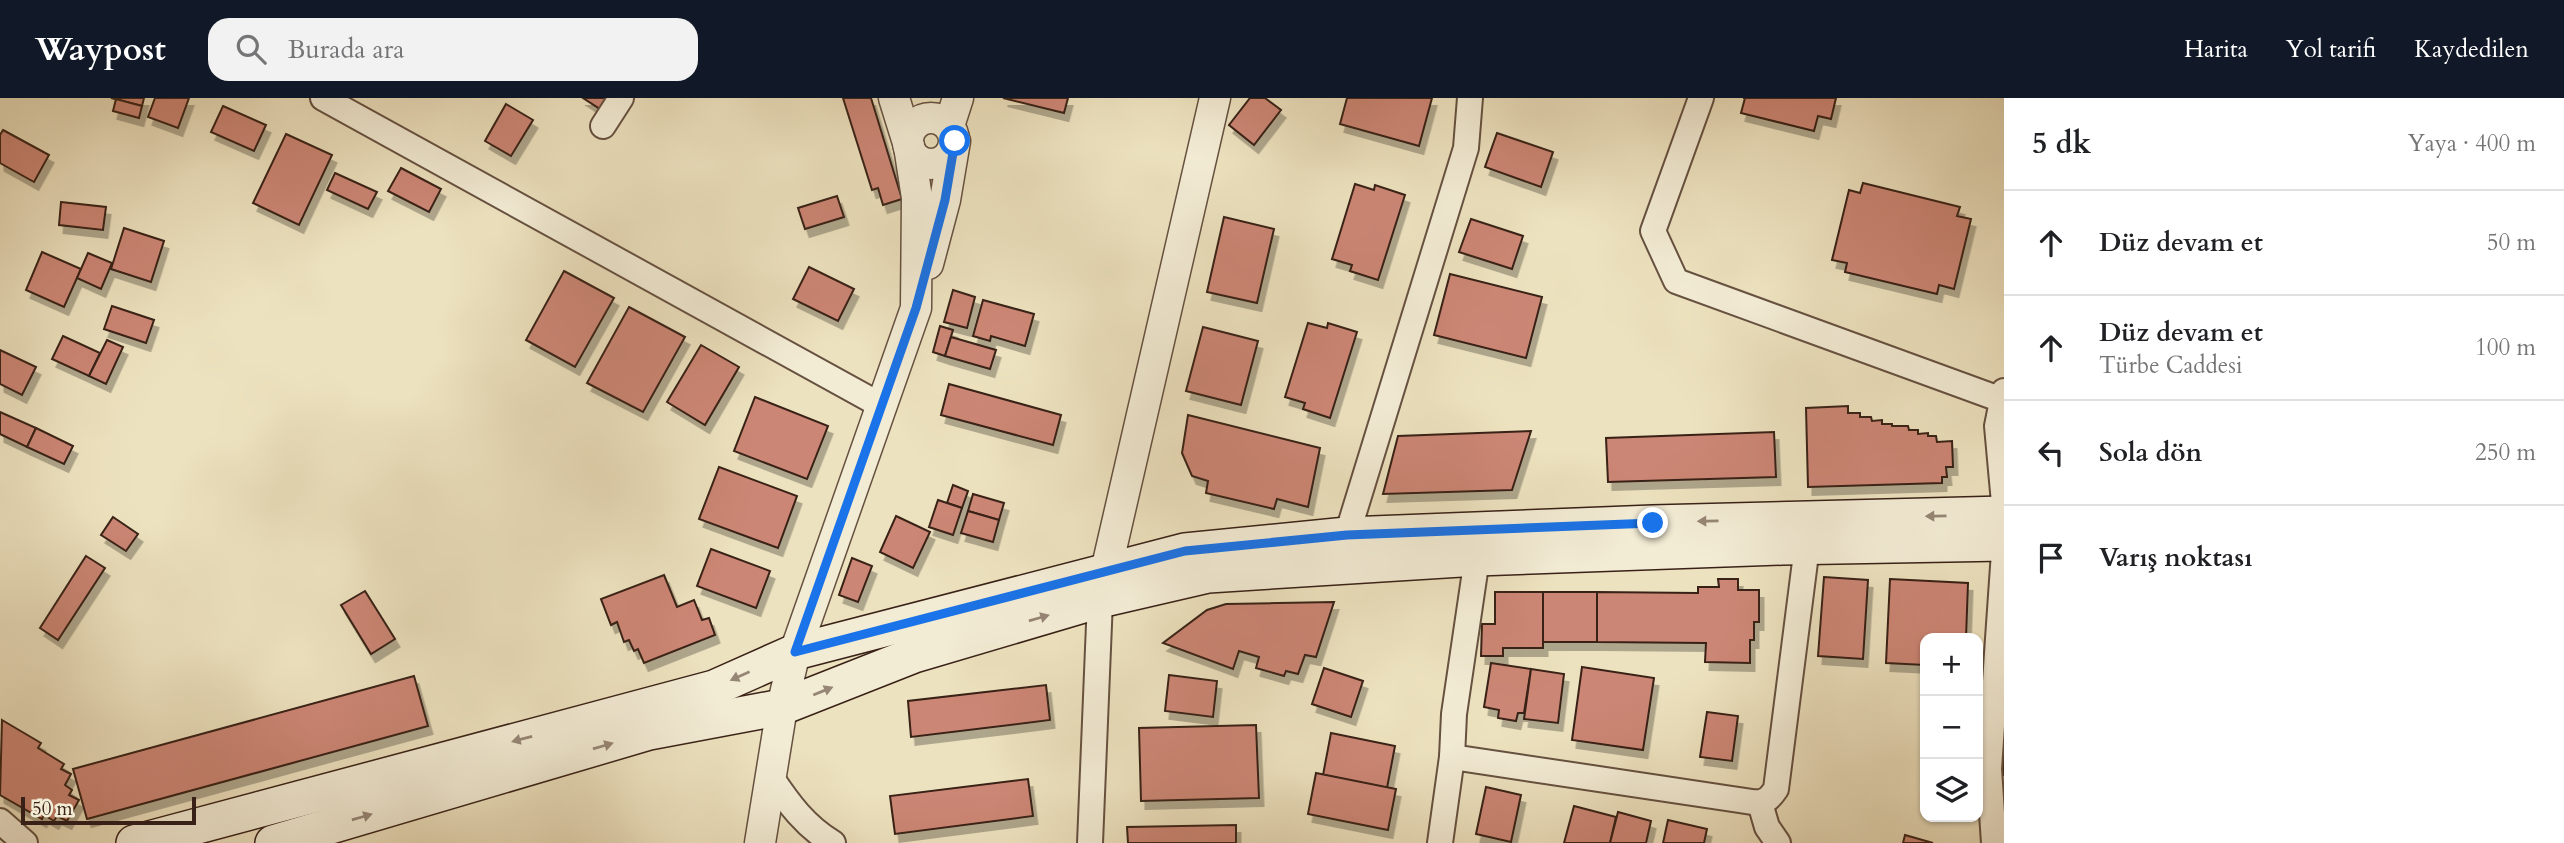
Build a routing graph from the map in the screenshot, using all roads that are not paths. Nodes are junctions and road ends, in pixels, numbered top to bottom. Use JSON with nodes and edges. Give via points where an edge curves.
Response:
{"nodes":[{"id":1,"x":323,"y":98,"type":"edge"},
{"id":2,"x":621,"y":98,"type":"edge"},
{"id":3,"x":894,"y":98,"type":"edge"},
{"id":4,"x":922,"y":98,"type":"edge"},
{"id":5,"x":1215,"y":98,"type":"edge"},
{"id":6,"x":1471,"y":98,"type":"edge"},
{"id":7,"x":1701,"y":98,"type":"edge"},
{"id":8,"x":951,"y":122,"type":"edge"},
{"id":9,"x":603,"y":126,"type":"dead end"},
{"id":10,"x":909,"y":146,"type":"junction"},
{"id":11,"x":916,"y":308,"type":"junction"},
{"id":12,"x":2003,"y":396,"type":"edge"},
{"id":13,"x":882,"y":406,"type":"junction"},
{"id":14,"x":2004,"y":503,"type":"edge"},
{"id":15,"x":2004,"y":514,"type":"edge"},
{"id":16,"x":1347,"y":535,"type":"junction"},
{"id":17,"x":2004,"y":543,"type":"edge"},
{"id":18,"x":1482,"y":544,"type":"junction"},
{"id":19,"x":1807,"y":547,"type":"junction"},
{"id":20,"x":2004,"y":552,"type":"edge"},
{"id":21,"x":1103,"y":585,"type":"junction"},
{"id":22,"x":795,"y":652,"type":"junction"},
{"id":23,"x":782,"y":707,"type":"junction"},
{"id":24,"x":1452,"y":757,"type":"junction"},
{"id":25,"x":771,"y":777,"type":"junction"},
{"id":26,"x":1760,"y":803,"type":"junction"},
{"id":27,"x":0,"y":821,"type":"edge"},
{"id":28,"x":25,"y":843,"type":"edge"},
{"id":29,"x":134,"y":843,"type":"edge"},
{"id":30,"x":273,"y":843,"type":"edge"},
{"id":31,"x":760,"y":843,"type":"edge"},
{"id":32,"x":833,"y":843,"type":"edge"},
{"id":33,"x":1090,"y":843,"type":"edge"},
{"id":34,"x":1440,"y":843,"type":"edge"},
{"id":35,"x":1778,"y":843,"type":"edge"},
{"id":36,"x":1994,"y":843,"type":"edge"}],
"edges":[{"from":1,"to":13,"type":"street"},
{"from":2,"to":9,"type":"street"},
{"from":3,"to":10,"type":"street"},
{"from":4,"to":8,"type":"street"},
{"from":5,"to":21,"type":"street"},
{"from":6,"to":16,"type":"street","via":[[1465,148]]},
{"from":7,"to":12,"type":"street","via":[[1653,231],[1676,281]]},
{"from":8,"to":10,"type":"street","via":[[929,118],[915,124]]},
{"from":8,"to":11,"type":"street","via":[[945,200]]},
{"from":10,"to":11,"type":"street","via":[[917,198]]},
{"from":11,"to":13,"type":"street"},
{"from":12,"to":14,"type":"street","via":[[1997,426]]},
{"from":13,"to":22,"type":"street"},
{"from":15,"to":18,"type":"main road","one_way":true,"via":[[1653,523]]},
{"from":16,"to":18,"type":"main road"},
{"from":16,"to":21,"type":"main road","via":[[1185,551]]},
{"from":17,"to":19,"type":"main road"},
{"from":18,"to":19,"type":"main road"},
{"from":18,"to":21,"type":"main road"},
{"from":18,"to":24,"type":"street","via":[[1454,714]]},
{"from":19,"to":26,"type":"street","via":[[1776,789]]},
{"from":20,"to":36,"type":"street","via":[[1989,769]]},
{"from":21,"to":22,"type":"main road"},
{"from":23,"to":21,"type":"main road","one_way":true},
{"from":21,"to":33,"type":"street"},
{"from":22,"to":23,"type":"street"},
{"from":22,"to":29,"type":"main road","one_way":true,"via":[[714,688]]},
{"from":23,"to":25,"type":"street"},
{"from":30,"to":23,"type":"main road","one_way":true,"via":[[649,732]]},
{"from":24,"to":26,"type":"street"},
{"from":24,"to":34,"type":"street"},
{"from":25,"to":31,"type":"street"},
{"from":25,"to":32,"type":"street","via":[[791,808]]},
{"from":26,"to":35,"type":"street"},
{"from":27,"to":28,"type":"street"}]}
